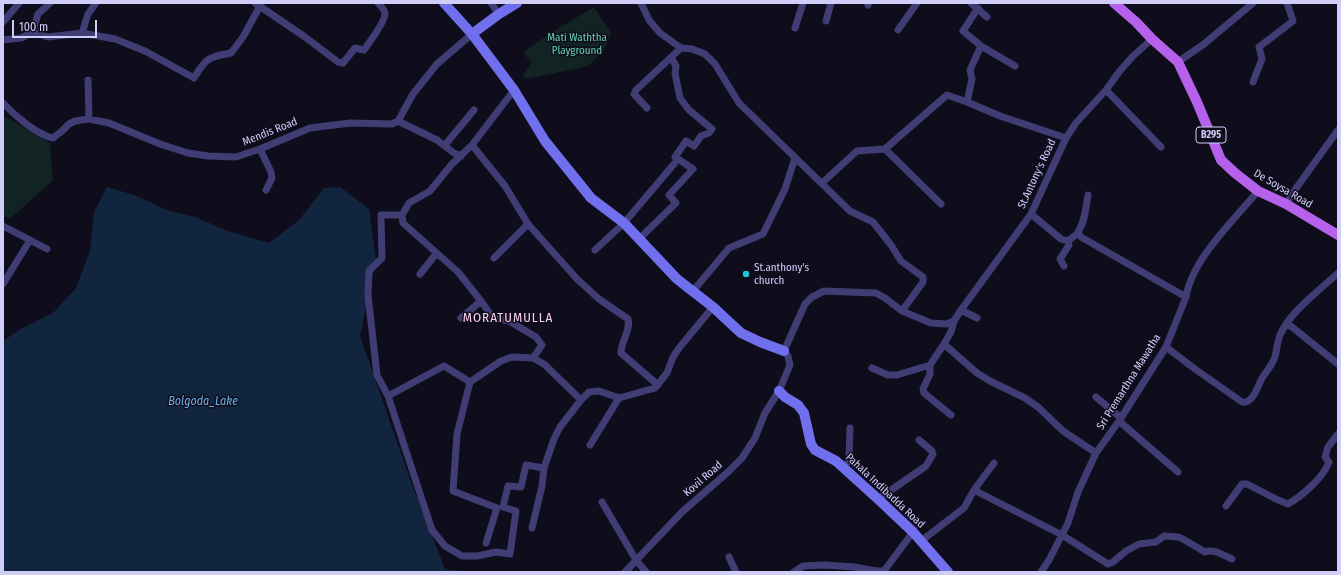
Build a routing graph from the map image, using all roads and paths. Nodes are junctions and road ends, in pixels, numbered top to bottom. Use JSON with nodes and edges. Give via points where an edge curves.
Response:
{"nodes":[{"id":1,"x":19,"y":3,"type":"edge"},
{"id":2,"x":50,"y":3,"type":"edge"},
{"id":3,"x":96,"y":3,"type":"edge"},
{"id":4,"x":378,"y":3,"type":"edge"},
{"id":5,"x":444,"y":3,"type":"edge"},
{"id":6,"x":491,"y":3,"type":"edge"},
{"id":7,"x":517,"y":3,"type":"edge"},
{"id":8,"x":641,"y":3,"type":"edge"},
{"id":9,"x":803,"y":3,"type":"edge"},
{"id":10,"x":831,"y":3,"type":"edge"},
{"id":11,"x":917,"y":3,"type":"edge"},
{"id":12,"x":971,"y":3,"type":"edge"},
{"id":13,"x":1114,"y":3,"type":"edge"},
{"id":14,"x":1253,"y":3,"type":"edge"},
{"id":15,"x":1287,"y":3,"type":"edge"},
{"id":16,"x":258,"y":5,"type":"edge"},
{"id":17,"x":978,"y":8,"type":"junction"},
{"id":18,"x":499,"y":14,"type":"junction"},
{"id":19,"x":987,"y":17,"type":"dead end"},
{"id":20,"x":826,"y":21,"type":"dead end"},
{"id":21,"x":3,"y":22,"type":"edge"},
{"id":22,"x":795,"y":28,"type":"dead end"},
{"id":23,"x":898,"y":30,"type":"dead end"},
{"id":24,"x":33,"y":32,"type":"junction"},
{"id":25,"x":82,"y":33,"type":"junction"},
{"id":26,"x":472,"y":34,"type":"junction"},
{"id":27,"x":3,"y":40,"type":"edge"},
{"id":28,"x":1152,"y":40,"type":"junction"},
{"id":29,"x":981,"y":46,"type":"junction"},
{"id":30,"x":681,"y":48,"type":"junction"},
{"id":31,"x":671,"y":57,"type":"junction"},
{"id":32,"x":1178,"y":62,"type":"junction"},
{"id":33,"x":1015,"y":66,"type":"dead end"},
{"id":34,"x":88,"y":80,"type":"dead end"},
{"id":35,"x":1253,"y":82,"type":"dead end"},
{"id":36,"x":514,"y":90,"type":"junction"},
{"id":37,"x":1106,"y":90,"type":"junction"},
{"id":38,"x":967,"y":102,"type":"junction"},
{"id":39,"x":3,"y":103,"type":"edge"},
{"id":40,"x":647,"y":108,"type":"dead end"},
{"id":41,"x":474,"y":110,"type":"dead end"},
{"id":42,"x":89,"y":119,"type":"junction"},
{"id":43,"x":398,"y":121,"type":"junction"},
{"id":44,"x":1338,"y":130,"type":"edge"},
{"id":45,"x":1066,"y":138,"type":"junction"},
{"id":46,"x":445,"y":145,"type":"junction"},
{"id":47,"x":472,"y":145,"type":"junction"},
{"id":48,"x":1161,"y":147,"type":"dead end"},
{"id":49,"x":260,"y":149,"type":"junction"},
{"id":50,"x":885,"y":149,"type":"junction"},
{"id":51,"x":461,"y":156,"type":"junction"},
{"id":52,"x":795,"y":158,"type":"junction"},
{"id":53,"x":674,"y":164,"type":"dead end"},
{"id":54,"x":822,"y":183,"type":"junction"},
{"id":55,"x":266,"y":190,"type":"dead end"},
{"id":56,"x":1258,"y":191,"type":"junction"},
{"id":57,"x":1088,"y":195,"type":"dead end"},
{"id":58,"x":941,"y":204,"type":"dead end"},
{"id":59,"x":1286,"y":204,"type":"junction"},
{"id":60,"x":1031,"y":214,"type":"junction"},
{"id":61,"x":402,"y":215,"type":"junction"},
{"id":62,"x":624,"y":223,"type":"junction"},
{"id":63,"x":528,"y":224,"type":"junction"},
{"id":64,"x":3,"y":226,"type":"edge"},
{"id":65,"x":1078,"y":233,"type":"junction"},
{"id":66,"x":1338,"y":235,"type":"edge"},
{"id":67,"x":640,"y":238,"type":"junction"},
{"id":68,"x":30,"y":240,"type":"junction"},
{"id":69,"x":1068,"y":241,"type":"junction"},
{"id":70,"x":47,"y":249,"type":"dead end"},
{"id":71,"x":595,"y":250,"type":"dead end"},
{"id":72,"x":436,"y":254,"type":"junction"},
{"id":73,"x":494,"y":258,"type":"dead end"},
{"id":74,"x":1064,"y":266,"type":"dead end"},
{"id":75,"x":420,"y":274,"type":"dead end"},
{"id":76,"x":1338,"y":274,"type":"edge"},
{"id":77,"x":3,"y":284,"type":"edge"},
{"id":78,"x":693,"y":291,"type":"junction"},
{"id":79,"x":1186,"y":297,"type":"junction"},
{"id":80,"x":481,"y":301,"type":"junction"},
{"id":81,"x":713,"y":307,"type":"junction"},
{"id":82,"x":961,"y":310,"type":"junction"},
{"id":83,"x":902,"y":311,"type":"junction"},
{"id":84,"x":461,"y":318,"type":"dead end"},
{"id":85,"x":977,"y":318,"type":"dead end"},
{"id":86,"x":954,"y":321,"type":"junction"},
{"id":87,"x":1287,"y":324,"type":"junction"},
{"id":88,"x":944,"y":344,"type":"junction"},
{"id":89,"x":1166,"y":348,"type":"junction"},
{"id":90,"x":784,"y":351,"type":"junction"},
{"id":91,"x":533,"y":358,"type":"junction"},
{"id":92,"x":1338,"y":364,"type":"edge"},
{"id":93,"x":930,"y":365,"type":"junction"},
{"id":94,"x":872,"y":368,"type":"dead end"},
{"id":95,"x":470,"y":382,"type":"junction"},
{"id":96,"x":658,"y":385,"type":"junction"},
{"id":97,"x":779,"y":391,"type":"junction"},
{"id":98,"x":388,"y":396,"type":"junction"},
{"id":99,"x":1096,"y":397,"type":"dead end"},
{"id":100,"x":619,"y":398,"type":"junction"},
{"id":101,"x":581,"y":400,"type":"junction"},
{"id":102,"x":951,"y":415,"type":"dead end"},
{"id":103,"x":1120,"y":419,"type":"junction"},
{"id":104,"x":850,"y":428,"type":"dead end"},
{"id":105,"x":1338,"y":434,"type":"edge"},
{"id":106,"x":919,"y":440,"type":"dead end"},
{"id":107,"x":590,"y":445,"type":"dead end"},
{"id":108,"x":1096,"y":453,"type":"junction"},
{"id":109,"x":994,"y":463,"type":"dead end"},
{"id":110,"x":544,"y":468,"type":"junction"},
{"id":111,"x":844,"y":469,"type":"junction"},
{"id":112,"x":1178,"y":472,"type":"dead end"},
{"id":113,"x":974,"y":490,"type":"junction"},
{"id":114,"x":878,"y":499,"type":"junction"},
{"id":115,"x":602,"y":502,"type":"dead end"},
{"id":116,"x":1226,"y":506,"type":"dead end"},
{"id":117,"x":532,"y":528,"type":"dead end"},
{"id":118,"x":913,"y":532,"type":"junction"},
{"id":119,"x":1062,"y":535,"type":"junction"},
{"id":120,"x":921,"y":541,"type":"junction"},
{"id":121,"x":486,"y":543,"type":"dead end"},
{"id":122,"x":729,"y":557,"type":"dead end"},
{"id":123,"x":1232,"y":559,"type":"dead end"},
{"id":124,"x":636,"y":560,"type":"junction"},
{"id":125,"x":625,"y":572,"type":"edge"},
{"id":126,"x":646,"y":572,"type":"edge"},
{"id":127,"x":736,"y":572,"type":"edge"},
{"id":128,"x":794,"y":572,"type":"edge"},
{"id":129,"x":877,"y":572,"type":"edge"},
{"id":130,"x":948,"y":572,"type":"edge"},
{"id":131,"x":1041,"y":572,"type":"edge"}],
"edges":[{"from":1,"to":21,"type":"street"},
{"from":2,"to":24,"type":"street","via":[[38,14]]},
{"from":3,"to":25,"type":"street","via":[[88,14]]},
{"from":4,"to":16,"type":"street","via":[[385,15],[375,34],[364,50],[355,48],[343,62],[338,62]]},
{"from":5,"to":26,"type":"street"},
{"from":6,"to":18,"type":"street"},
{"from":7,"to":18,"type":"street"},
{"from":8,"to":30,"type":"street","via":[[660,33]]},
{"from":9,"to":22,"type":"street"},
{"from":10,"to":20,"type":"street"},
{"from":11,"to":23,"type":"street"},
{"from":12,"to":17,"type":"street"},
{"from":13,"to":28,"type":"main road","name":"De Soysa Road","number":"B295"},
{"from":14,"to":32,"type":"street"},
{"from":15,"to":35,"type":"street","via":[[1293,22],[1259,47],[1262,59]]},
{"from":16,"to":25,"type":"street","via":[[243,37],[231,53],[212,56],[202,64],[194,78],[145,51],[115,39]]},
{"from":17,"to":19,"type":"street"},
{"from":17,"to":29,"type":"street","via":[[963,31]]},
{"from":18,"to":26,"type":"street"},
{"from":24,"to":25,"type":"street","via":[[48,37]]},
{"from":24,"to":27,"type":"street","via":[[21,38]]},
{"from":26,"to":36,"type":"street"},
{"from":26,"to":43,"type":"street","via":[[437,64],[424,79]]},
{"from":28,"to":32,"type":"main road","name":"De Soysa Road","number":"B295"},
{"from":28,"to":37,"type":"street","name":"St.Antony's Road","via":[[1132,57]]},
{"from":29,"to":33,"type":"street"},
{"from":29,"to":38,"type":"street","via":[[970,70],[972,79]]},
{"from":30,"to":31,"type":"street"},
{"from":30,"to":52,"type":"street","via":[[704,54],[715,64],[739,103]]},
{"from":31,"to":40,"type":"street","via":[[634,94]]},
{"from":31,"to":67,"type":"street","via":[[676,66],[680,98],[689,110],[712,130],[701,136],[694,146],[686,140],[675,157],[693,169],[669,195],[676,202]]},
{"from":32,"to":56,"type":"main road","name":"De Soysa Road","number":"B295","via":[[1221,160]]},
{"from":34,"to":42,"type":"street"},
{"from":36,"to":47,"type":"street"},
{"from":36,"to":62,"type":"street","via":[[560,161],[591,198]]},
{"from":37,"to":45,"type":"street","name":"St.Antony's Road"},
{"from":37,"to":48,"type":"street"},
{"from":38,"to":45,"type":"street"},
{"from":38,"to":50,"type":"street","via":[[947,96]]},
{"from":39,"to":42,"type":"street","name":"Mendis Road","via":[[46,137],[53,138],[69,124]]},
{"from":41,"to":46,"type":"street"},
{"from":42,"to":49,"type":"street","name":"Mendis Road","via":[[109,123],[188,153],[236,157]]},
{"from":43,"to":46,"type":"street"},
{"from":43,"to":49,"type":"street","name":"Mendis Road","via":[[392,124],[350,123],[310,128]]},
{"from":44,"to":59,"type":"street","via":[[1296,186]]},
{"from":45,"to":60,"type":"street","name":"St.Antony's Road"},
{"from":46,"to":51,"type":"street"},
{"from":47,"to":51,"type":"street"},
{"from":47,"to":63,"type":"street","via":[[505,186]]},
{"from":49,"to":55,"type":"street","via":[[272,178]]},
{"from":50,"to":54,"type":"street","via":[[857,151]]},
{"from":50,"to":58,"type":"street"},
{"from":51,"to":61,"type":"street","via":[[430,191],[409,203]]},
{"from":52,"to":54,"type":"street"},
{"from":52,"to":78,"type":"street","via":[[785,189],[763,234],[729,248]]},
{"from":53,"to":62,"type":"street"},
{"from":54,"to":83,"type":"street","via":[[850,211],[873,222],[901,261],[922,277],[923,282]]},
{"from":56,"to":59,"type":"main road","name":"De Soysa Road","number":"B295"},
{"from":56,"to":79,"type":"street","name":"Sri Premarthna Mawatha","via":[[1198,266]]},
{"from":57,"to":65,"type":"street"},
{"from":59,"to":66,"type":"main road","name":"De Soysa Road","number":"B295"},
{"from":60,"to":69,"type":"street"},
{"from":60,"to":82,"type":"street","name":"St.Antony's Road"},
{"from":61,"to":72,"type":"street","via":[[402,223]]},
{"from":61,"to":98,"type":"street","via":[[381,215],[382,258],[369,271],[368,296],[377,375]]},
{"from":62,"to":67,"type":"street"},
{"from":62,"to":71,"type":"street"},
{"from":63,"to":73,"type":"street"},
{"from":63,"to":96,"type":"street","via":[[577,279],[599,299],[628,318],[621,353]]},
{"from":64,"to":68,"type":"street"},
{"from":65,"to":69,"type":"street"},
{"from":65,"to":79,"type":"street"},
{"from":67,"to":78,"type":"street","via":[[677,279]]},
{"from":68,"to":70,"type":"street"},
{"from":68,"to":77,"type":"street"},
{"from":69,"to":74,"type":"street","via":[[1069,245],[1060,258]]},
{"from":72,"to":75,"type":"street"},
{"from":72,"to":80,"type":"street","via":[[458,272]]},
{"from":76,"to":87,"type":"street","via":[[1301,307]]},
{"from":78,"to":81,"type":"street"},
{"from":79,"to":89,"type":"street","name":"Sri Premarthna Mawatha"},
{"from":80,"to":84,"type":"street"},
{"from":80,"to":91,"type":"street","via":[[494,318],[509,321],[536,337],[542,345]]},
{"from":81,"to":90,"type":"street","via":[[741,333]]},
{"from":81,"to":96,"type":"street","via":[[678,348]]},
{"from":82,"to":85,"type":"street"},
{"from":82,"to":86,"type":"street"},
{"from":83,"to":86,"type":"street","via":[[931,323],[946,324]]},
{"from":83,"to":90,"type":"street","via":[[876,293],[824,291],[812,296],[805,304]]},
{"from":86,"to":88,"type":"street"},
{"from":87,"to":89,"type":"street","via":[[1281,333],[1272,366],[1254,394],[1245,402],[1206,378]]},
{"from":87,"to":92,"type":"street"},
{"from":88,"to":93,"type":"street"},
{"from":88,"to":108,"type":"street","via":[[977,373],[1026,398],[1063,431]]},
{"from":89,"to":103,"type":"street","name":"Sri Premarthna Mawatha"},
{"from":90,"to":97,"type":"street","via":[[790,365]]},
{"from":91,"to":95,"type":"street","via":[[512,357],[501,361]]},
{"from":91,"to":101,"type":"street","via":[[544,364]]},
{"from":93,"to":94,"type":"street","via":[[897,375]]},
{"from":93,"to":102,"type":"street","via":[[924,393]]},
{"from":95,"to":98,"type":"street","via":[[444,366]]},
{"from":95,"to":121,"type":"street","via":[[457,434],[453,491],[497,508]]},
{"from":96,"to":100,"type":"street"},
{"from":97,"to":111,"type":"street","name":"Pahala Indibadda Road","via":[[804,412],[811,444],[815,450],[836,461]]},
{"from":97,"to":124,"type":"street","name":"Kovil Road","via":[[742,458],[682,512]]},
{"from":98,"to":110,"type":"street","via":[[432,530],[445,546],[462,556],[496,552],[510,554],[516,511],[504,507],[508,486],[521,487],[526,465]]},
{"from":99,"to":103,"type":"street"},
{"from":100,"to":101,"type":"street","via":[[599,391],[589,392]]},
{"from":100,"to":107,"type":"street"},
{"from":101,"to":110,"type":"street","via":[[560,427]]},
{"from":103,"to":108,"type":"street","name":"Sri Premarthna Mawatha"},
{"from":103,"to":112,"type":"street"},
{"from":104,"to":111,"type":"street","via":[[849,459]]},
{"from":105,"to":116,"type":"street","via":[[1326,452],[1325,457],[1329,462],[1327,468],[1313,485],[1295,500],[1288,504],[1242,484]]},
{"from":106,"to":114,"type":"street","via":[[933,454],[926,466]]},
{"from":108,"to":119,"type":"street","name":"Sri Premarthna Mawatha"},
{"from":109,"to":113,"type":"street"},
{"from":110,"to":117,"type":"street"},
{"from":111,"to":114,"type":"street","name":"Pahala Indibadda Road"},
{"from":113,"to":119,"type":"street"},
{"from":113,"to":120,"type":"street","via":[[964,508]]},
{"from":114,"to":118,"type":"street","name":"Pahala Indibadda Road"},
{"from":115,"to":124,"type":"street"},
{"from":118,"to":120,"type":"street","name":"Pahala Indibadda Road"},
{"from":118,"to":129,"type":"street","via":[[887,567]]},
{"from":119,"to":123,"type":"street","via":[[1108,564],[1138,544],[1156,542],[1164,536],[1178,537],[1205,552],[1214,551]]},
{"from":119,"to":131,"type":"street","name":"Sri Premarthna Mawatha"},
{"from":120,"to":130,"type":"street","name":"Pahala Indibadda Road"},
{"from":122,"to":127,"type":"street"},
{"from":124,"to":125,"type":"street","name":"Kovil Road"},
{"from":124,"to":126,"type":"street"},
{"from":128,"to":129,"type":"street","via":[[803,566],[825,565]]}]}
